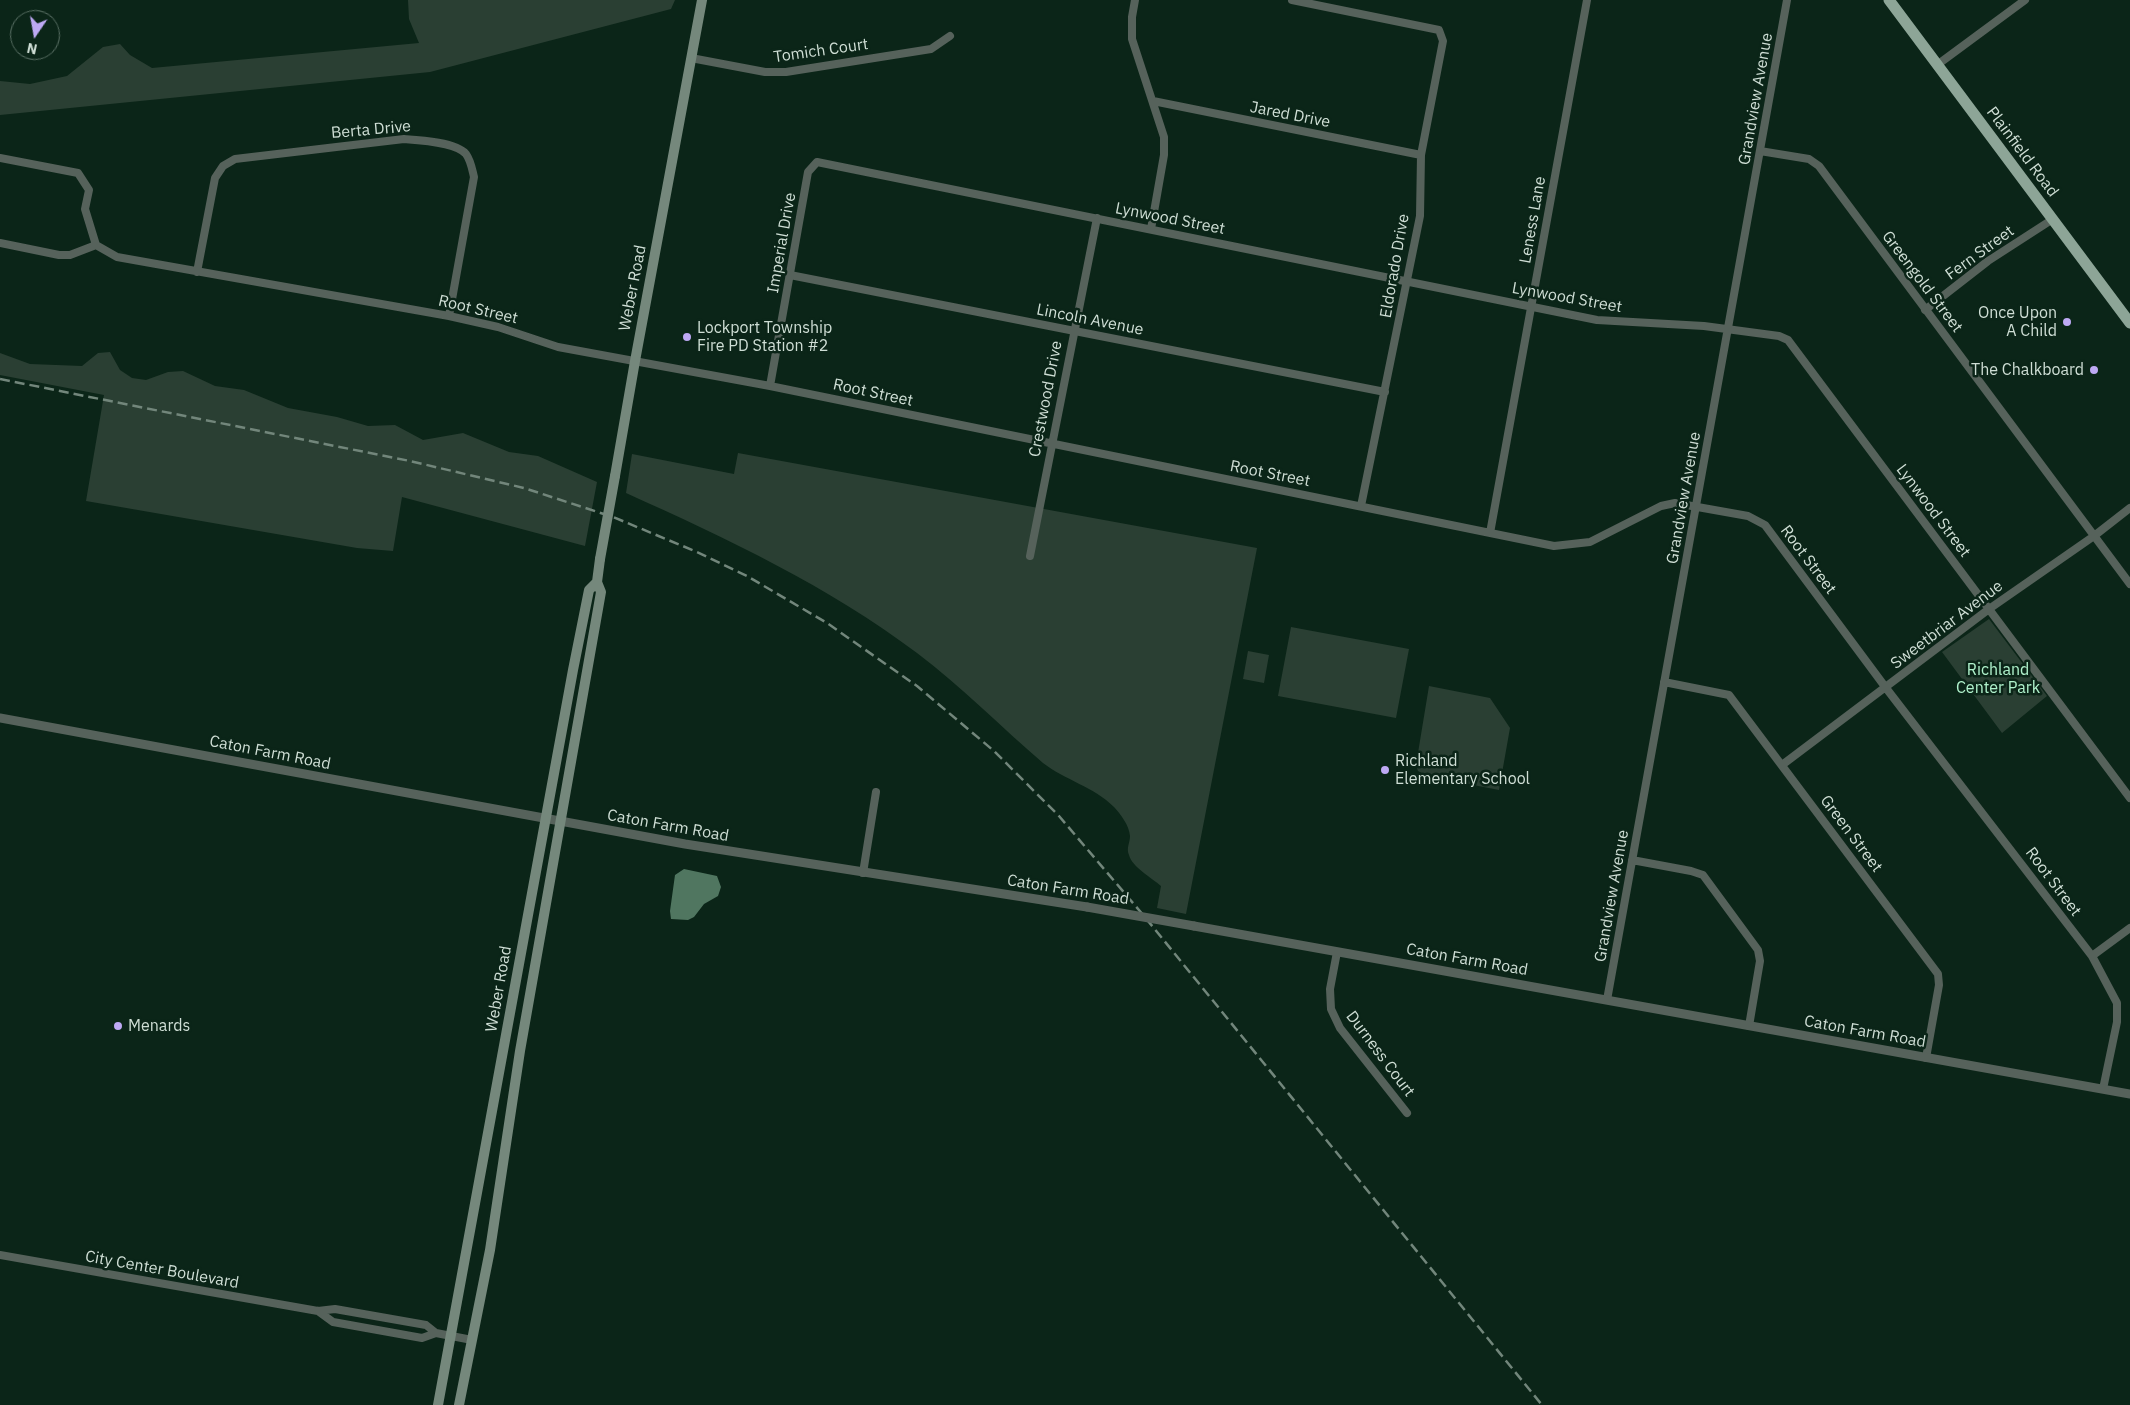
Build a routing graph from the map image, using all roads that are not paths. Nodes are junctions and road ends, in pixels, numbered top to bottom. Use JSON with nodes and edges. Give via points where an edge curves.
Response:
{"nodes":[{"id":1,"x":702,"y":0,"type":"edge"},
{"id":2,"x":1135,"y":0,"type":"edge"},
{"id":3,"x":1292,"y":0,"type":"edge"},
{"id":4,"x":1587,"y":0,"type":"edge"},
{"id":5,"x":1788,"y":0,"type":"edge"},
{"id":6,"x":1889,"y":0,"type":"edge"},
{"id":7,"x":2025,"y":0,"type":"edge"},
{"id":8,"x":950,"y":36,"type":"dead end"},
{"id":9,"x":691,"y":58,"type":"junction"},
{"id":10,"x":1937,"y":65,"type":"junction"},
{"id":11,"x":1153,"y":101,"type":"junction"},
{"id":12,"x":1760,"y":151,"type":"junction"},
{"id":13,"x":1421,"y":155,"type":"junction"},
{"id":14,"x":0,"y":158,"type":"edge"},
{"id":15,"x":814,"y":166,"type":"joint"},
{"id":16,"x":1096,"y":218,"type":"junction"},
{"id":17,"x":2052,"y":220,"type":"junction"},
{"id":18,"x":1151,"y":229,"type":"junction"},
{"id":19,"x":0,"y":243,"type":"edge"},
{"id":20,"x":96,"y":245,"type":"junction"},
{"id":21,"x":197,"y":272,"type":"junction"},
{"id":22,"x":790,"y":275,"type":"junction"},
{"id":23,"x":1408,"y":281,"type":"junction"},
{"id":24,"x":1531,"y":306,"type":"junction"},
{"id":25,"x":1926,"y":310,"type":"junction"},
{"id":26,"x":448,"y":316,"type":"junction"},
{"id":27,"x":2130,"y":323,"type":"edge"},
{"id":28,"x":1728,"y":330,"type":"junction"},
{"id":29,"x":1074,"y":331,"type":"junction"},
{"id":30,"x":635,"y":361,"type":"junction"},
{"id":31,"x":770,"y":386,"type":"junction"},
{"id":32,"x":1385,"y":392,"type":"junction"},
{"id":33,"x":1051,"y":444,"type":"junction"},
{"id":34,"x":1361,"y":506,"type":"junction"},
{"id":35,"x":1696,"y":506,"type":"junction"},
{"id":36,"x":2130,"y":508,"type":"edge"},
{"id":37,"x":1490,"y":533,"type":"junction"},
{"id":38,"x":2094,"y":536,"type":"junction"},
{"id":39,"x":1030,"y":556,"type":"dead end"},
{"id":40,"x":597,"y":582,"type":"junction"},
{"id":41,"x":2130,"y":584,"type":"edge"},
{"id":42,"x":1989,"y":609,"type":"junction"},
{"id":43,"x":1664,"y":682,"type":"junction"},
{"id":44,"x":1886,"y":688,"type":"junction"},
{"id":45,"x":0,"y":718,"type":"edge"},
{"id":46,"x":1782,"y":765,"type":"junction"},
{"id":47,"x":876,"y":792,"type":"dead end"},
{"id":48,"x":2130,"y":798,"type":"edge"},
{"id":49,"x":545,"y":819,"type":"junction"},
{"id":50,"x":561,"y":822,"type":"junction"},
{"id":51,"x":1632,"y":860,"type":"junction"},
{"id":52,"x":863,"y":873,"type":"junction"},
{"id":53,"x":2130,"y":928,"type":"edge"},
{"id":54,"x":1337,"y":952,"type":"junction"},
{"id":55,"x":2092,"y":956,"type":"junction"},
{"id":56,"x":1607,"y":1000,"type":"junction"},
{"id":57,"x":1749,"y":1026,"type":"junction"},
{"id":58,"x":1926,"y":1058,"type":"junction"},
{"id":59,"x":2103,"y":1090,"type":"junction"},
{"id":60,"x":2130,"y":1094,"type":"edge"},
{"id":61,"x":1407,"y":1113,"type":"dead end"},
{"id":62,"x":0,"y":1255,"type":"edge"},
{"id":63,"x":318,"y":1311,"type":"junction"},
{"id":64,"x":436,"y":1333,"type":"junction"},
{"id":65,"x":451,"y":1336,"type":"junction"},
{"id":66,"x":472,"y":1340,"type":"junction"},
{"id":67,"x":438,"y":1405,"type":"edge"},
{"id":68,"x":459,"y":1405,"type":"edge"}],
"edges":[{"from":1,"to":9,"type":"main road","name":"Weber Road"},
{"from":2,"to":11,"type":"street","via":[[1132,39]]},
{"from":3,"to":13,"type":"street","name":"Eldorado Drive","via":[[1439,30],[1444,41]]},
{"from":4,"to":24,"type":"street","name":"Leness Lane"},
{"from":5,"to":12,"type":"street","name":"Grandview Avenue"},
{"from":6,"to":10,"type":"main road","name":"Plainfield Road"},
{"from":7,"to":10,"type":"street"},
{"from":8,"to":9,"type":"street","name":"Tomich Court","via":[[931,49],[786,72],[764,72]]},
{"from":9,"to":30,"type":"main road","name":"Weber Road"},
{"from":10,"to":17,"type":"main road","name":"Plainfield Road"},
{"from":11,"to":13,"type":"street","name":"Jared Drive"},
{"from":11,"to":18,"type":"street","via":[[1164,137],[1164,155]]},
{"from":12,"to":25,"type":"street","name":"Greengold Street","via":[[1809,159],[1819,166]]},
{"from":12,"to":28,"type":"street","name":"Grandview Avenue"},
{"from":13,"to":23,"type":"street","name":"Eldorado Drive","via":[[1420,216]]},
{"from":14,"to":20,"type":"street","via":[[78,173],[89,190],[85,209]]},
{"from":15,"to":16,"type":"street","name":"Lynwood Street","via":[[817,162]]},
{"from":15,"to":22,"type":"street","name":"Imperial Drive","via":[[808,172]]},
{"from":16,"to":18,"type":"street","name":"Lynwood Street"},
{"from":16,"to":29,"type":"street","name":"Crestwood Drive"},
{"from":17,"to":25,"type":"street","name":"Fern Street","via":[[1988,261]]},
{"from":17,"to":27,"type":"main road","name":"Plainfield Road"},
{"from":18,"to":23,"type":"street","name":"Lynwood Street"},
{"from":19,"to":20,"type":"street","via":[[59,255],[70,255]]},
{"from":20,"to":21,"type":"street","name":"Root Street","via":[[117,257]]},
{"from":21,"to":26,"type":"street","name":"Root Street"},
{"from":21,"to":26,"type":"street","name":"Berta Drive","via":[[215,178],[223,166],[235,159],[404,139],[422,140],[464,152],[474,177]]},
{"from":22,"to":29,"type":"street","name":"Lincoln Avenue"},
{"from":22,"to":31,"type":"street","name":"Imperial Drive"},
{"from":23,"to":24,"type":"street","name":"Lynwood Street"},
{"from":23,"to":32,"type":"street","name":"Eldorado Drive"},
{"from":24,"to":28,"type":"street","name":"Lynwood Street","via":[[1596,320]]},
{"from":24,"to":37,"type":"street","name":"Leness Lane"},
{"from":25,"to":38,"type":"street","name":"Greengold Street"},
{"from":26,"to":30,"type":"street","name":"Root Street","via":[[498,327],[558,347]]},
{"from":28,"to":35,"type":"street","name":"Grandview Avenue"},
{"from":28,"to":42,"type":"street","name":"Lynwood Street","via":[[1788,340]]},
{"from":29,"to":32,"type":"street","name":"Lincoln Avenue"},
{"from":29,"to":33,"type":"street","name":"Crestwood Drive"},
{"from":30,"to":31,"type":"street","name":"Root Street"},
{"from":30,"to":40,"type":"main road","name":"Weber Road","bridge":true},
{"from":31,"to":33,"type":"street","name":"Root Street"},
{"from":32,"to":34,"type":"street","name":"Eldorado Drive"},
{"from":33,"to":34,"type":"street","name":"Root Street"},
{"from":33,"to":39,"type":"street","name":"Crestwood Drive"},
{"from":34,"to":37,"type":"street","name":"Root Street"},
{"from":35,"to":37,"type":"street","name":"Root Street","via":[[1675,503],[1661,506],[1590,542],[1573,545],[1554,546]]},
{"from":35,"to":43,"type":"street","name":"Grandview Avenue"},
{"from":35,"to":44,"type":"street","name":"Root Street","via":[[1748,516],[1765,525]]},
{"from":36,"to":38,"type":"street","name":"Sweetbriar Avenue"},
{"from":38,"to":41,"type":"street","name":"Greengold Street"},
{"from":38,"to":42,"type":"street","name":"Sweetbriar Avenue"},
{"from":40,"to":49,"type":"main road","name":"Weber Road","via":[[589,590]]},
{"from":40,"to":50,"type":"main road","name":"Weber Road","via":[[601,592]]},
{"from":42,"to":44,"type":"street","name":"Sweetbriar Avenue"},
{"from":42,"to":48,"type":"street","name":"Lynwood Street"},
{"from":43,"to":46,"type":"street","name":"Green Street","via":[[1729,696]]},
{"from":43,"to":51,"type":"street","name":"Grandview Avenue"},
{"from":44,"to":46,"type":"street","name":"Sweetbriar Avenue"},
{"from":44,"to":55,"type":"street","name":"Root Street"},
{"from":45,"to":49,"type":"street","name":"Caton Farm Road"},
{"from":46,"to":58,"type":"street","name":"Green Street","via":[[1938,974],[1939,985]]},
{"from":47,"to":52,"type":"street"},
{"from":49,"to":50,"type":"street","name":"Caton Farm Road"},
{"from":49,"to":65,"type":"main road","name":"Weber Road"},
{"from":50,"to":52,"type":"street","name":"Caton Farm Road"},
{"from":50,"to":66,"type":"main road","name":"Weber Road","via":[[520,1050],[490,1250]]},
{"from":51,"to":56,"type":"street","name":"Grandview Avenue"},
{"from":51,"to":57,"type":"street","via":[[1703,876],[1758,950],[1760,961]]},
{"from":52,"to":54,"type":"street","name":"Caton Farm Road","bridge":true,"via":[[1087,907]]},
{"from":53,"to":55,"type":"street"},
{"from":54,"to":56,"type":"street","name":"Caton Farm Road"},
{"from":54,"to":61,"type":"street","name":"Durness Court","via":[[1330,989],[1334,1016]]},
{"from":55,"to":59,"type":"street","name":"Root Street","via":[[2117,1003],[2117,1022]]},
{"from":56,"to":57,"type":"street","name":"Caton Farm Road"},
{"from":57,"to":58,"type":"street","name":"Caton Farm Road"},
{"from":58,"to":59,"type":"street","name":"Caton Farm Road"},
{"from":59,"to":60,"type":"street","name":"Caton Farm Road"},
{"from":62,"to":63,"type":"street","name":"City Center Boulevard"},
{"from":63,"to":64,"type":"street","name":"City Center Boulevard","via":[[335,1309],[426,1325]]},
{"from":63,"to":64,"type":"street","name":"City Center Boulevard","via":[[333,1322],[422,1338]]},
{"from":64,"to":65,"type":"street"},
{"from":65,"to":66,"type":"street"},
{"from":65,"to":67,"type":"main road","name":"Weber Road"},
{"from":66,"to":68,"type":"main road","name":"Weber Road"}]}
